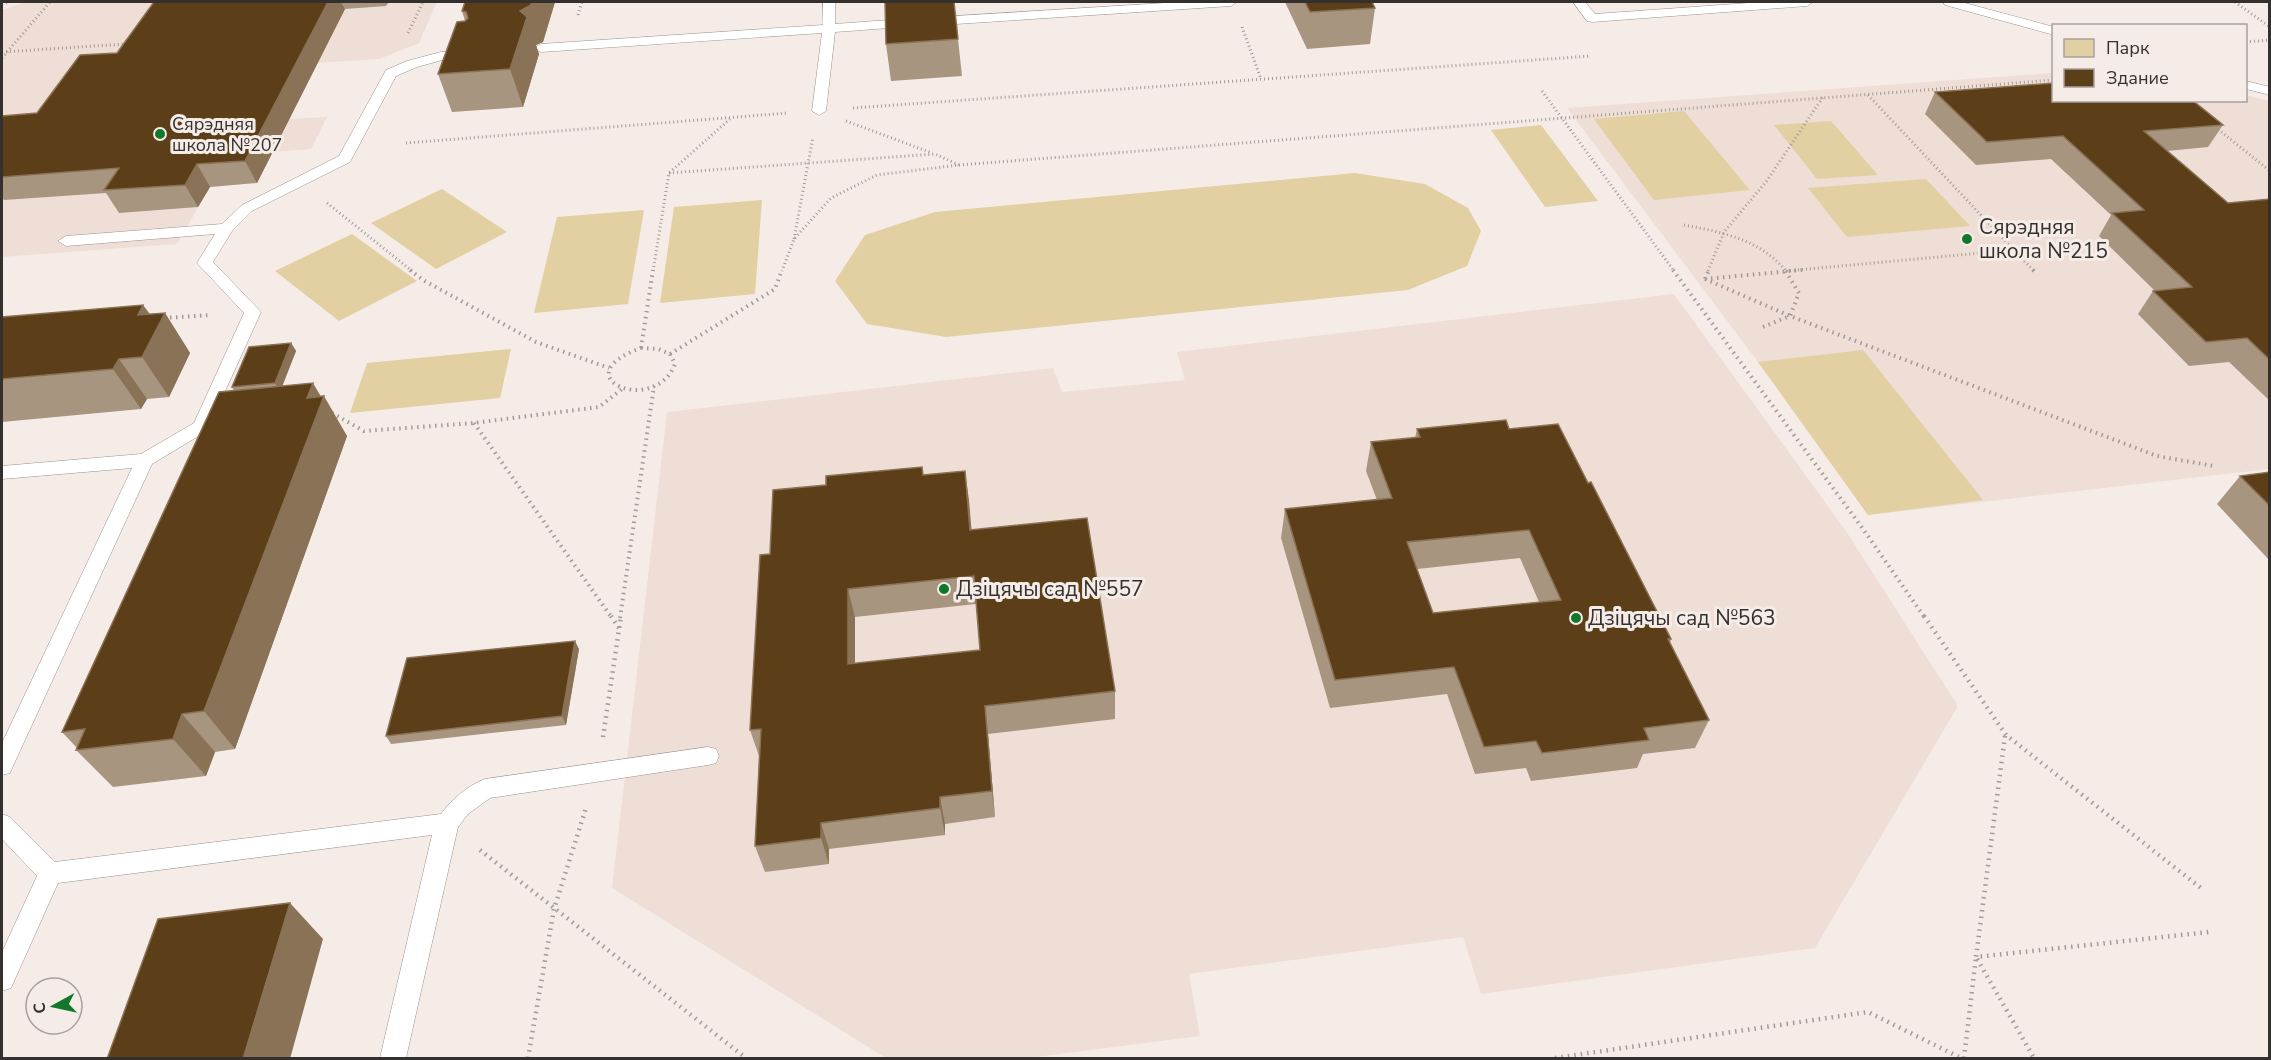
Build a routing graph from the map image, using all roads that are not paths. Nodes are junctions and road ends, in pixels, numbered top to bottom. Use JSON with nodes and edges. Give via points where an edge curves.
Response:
{"nodes":[{"id":1,"x":829,"y":2,"type":"edge"},
{"id":2,"x":1231,"y":2,"type":"edge"},
{"id":3,"x":1579,"y":2,"type":"edge"},
{"id":4,"x":1807,"y":2,"type":"edge"},
{"id":5,"x":1949,"y":2,"type":"edge"},
{"id":6,"x":956,"y":20,"type":"edge"},
{"id":7,"x":889,"y":24,"type":"edge"},
{"id":8,"x":829,"y":28,"type":"junction"},
{"id":9,"x":2052,"y":30,"type":"edge"},
{"id":10,"x":541,"y":48,"type":"dead end"},
{"id":11,"x":473,"y":52,"type":"edge"},
{"id":12,"x":2247,"y":85,"type":"edge"},
{"id":13,"x":2270,"y":91,"type":"edge"},
{"id":14,"x":819,"y":111,"type":"road end"},
{"id":15,"x":226,"y":228,"type":"junction"},
{"id":16,"x":66,"y":241,"type":"dead end"},
{"id":17,"x":145,"y":460,"type":"junction"},
{"id":18,"x":2,"y":472,"type":"edge"},
{"id":19,"x":708,"y":756,"type":"dead end"},
{"id":20,"x":2,"y":766,"type":"edge"},
{"id":21,"x":447,"y":823,"type":"junction"},
{"id":22,"x":2,"y":824,"type":"edge"},
{"id":23,"x":50,"y":873,"type":"junction"},
{"id":24,"x":2,"y":979,"type":"edge"},
{"id":25,"x":393,"y":1059,"type":"edge"}],
"edges":[{"from":1,"to":8,"type":"lane"},
{"from":2,"to":6,"type":"lane"},
{"from":3,"to":4,"type":"lane","via":[[1592,18]]},
{"from":5,"to":9,"type":"lane"},
{"from":7,"to":8,"type":"lane"},
{"from":8,"to":10,"type":"lane"},
{"from":8,"to":14,"type":"lane"},
{"from":11,"to":15,"type":"lane","via":[[412,64],[391,74],[345,159],[248,208]]},
{"from":12,"to":13,"type":"lane"},
{"from":15,"to":16,"type":"lane"},
{"from":15,"to":17,"type":"lane","via":[[205,263],[253,312],[201,427]]},
{"from":17,"to":18,"type":"lane"},
{"from":17,"to":20,"type":"lane"},
{"from":19,"to":21,"type":"lane","via":[[485,789],[460,807]]},
{"from":21,"to":23,"type":"lane"},
{"from":21,"to":25,"type":"lane"},
{"from":22,"to":23,"type":"lane"},
{"from":23,"to":24,"type":"lane"}]}
